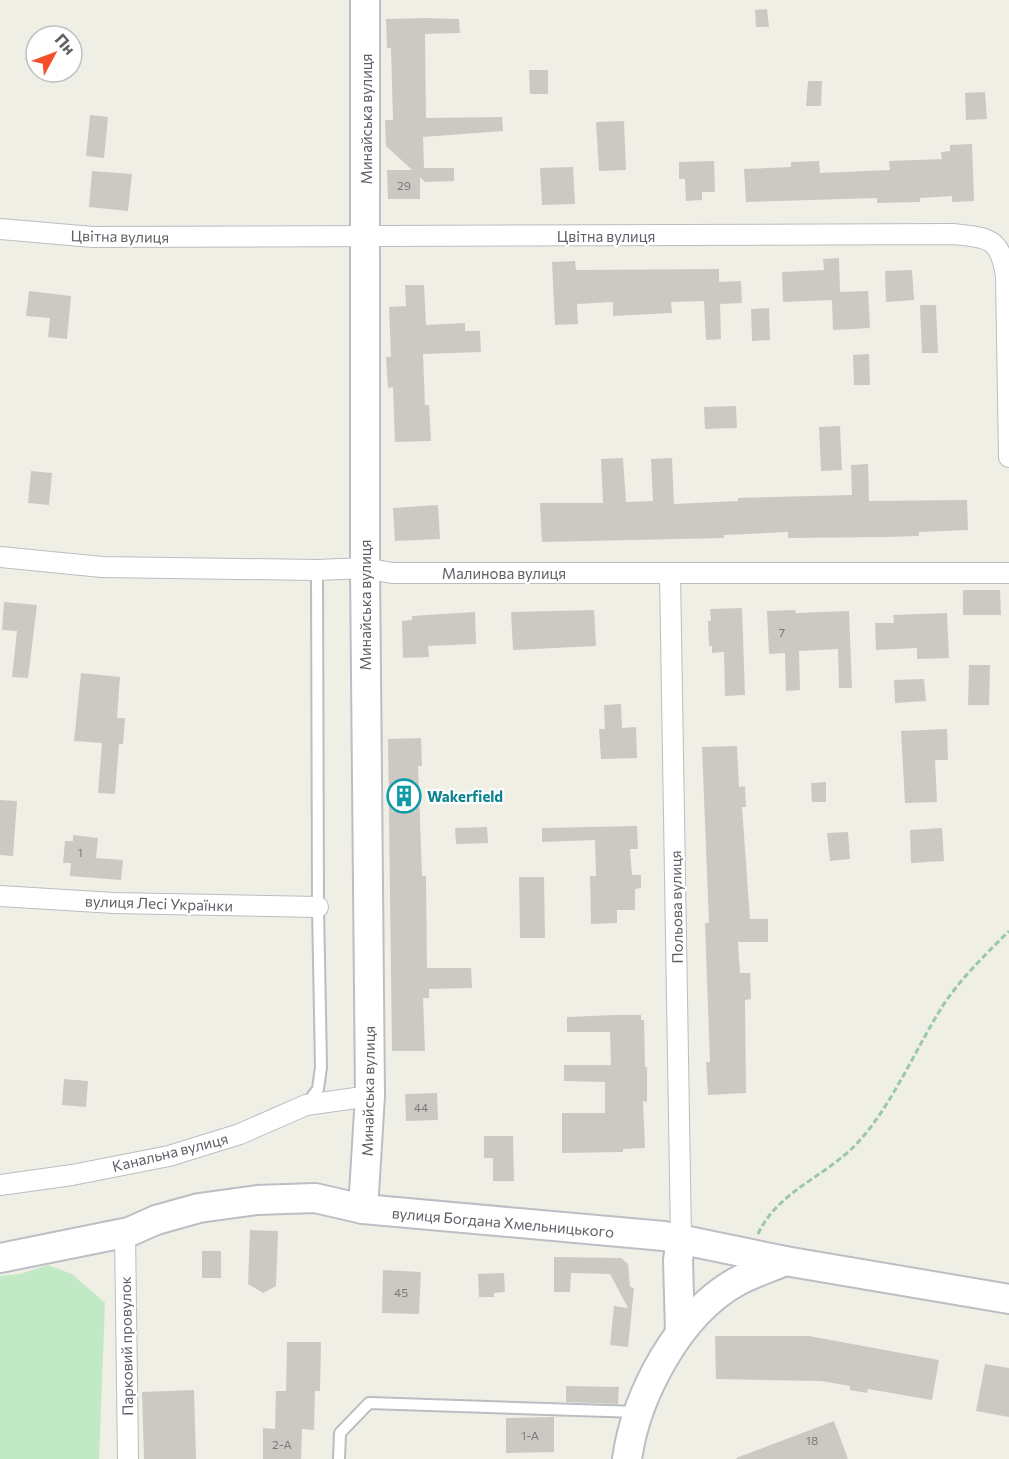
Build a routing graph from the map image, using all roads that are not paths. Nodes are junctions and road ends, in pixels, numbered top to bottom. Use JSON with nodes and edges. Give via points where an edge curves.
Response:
{"nodes":[{"id":1,"x":365,"y":0,"type":"edge"},
{"id":2,"x":0,"y":229,"type":"edge"},
{"id":3,"x":366,"y":237,"type":"junction"},
{"id":4,"x":1009,"y":457,"type":"edge"},
{"id":5,"x":0,"y":557,"type":"edge"},
{"id":6,"x":365,"y":568,"type":"junction"},
{"id":7,"x":317,"y":570,"type":"junction"},
{"id":8,"x":1009,"y":573,"type":"edge"},
{"id":9,"x":670,"y":574,"type":"junction"},
{"id":10,"x":0,"y":897,"type":"edge"},
{"id":11,"x":318,"y":907,"type":"junction"},
{"id":12,"x":370,"y":1096,"type":"junction"},
{"id":13,"x":306,"y":1105,"type":"junction"},
{"id":14,"x":0,"y":1185,"type":"edge"},
{"id":15,"x":363,"y":1209,"type":"junction"},
{"id":16,"x":125,"y":1232,"type":"junction"},
{"id":17,"x":681,"y":1239,"type":"junction"},
{"id":18,"x":0,"y":1258,"type":"edge"},
{"id":19,"x":785,"y":1261,"type":"junction"},
{"id":20,"x":1009,"y":1299,"type":"edge"},
{"id":21,"x":680,"y":1332,"type":"junction"},
{"id":22,"x":638,"y":1412,"type":"junction"},
{"id":23,"x":128,"y":1459,"type":"edge"},
{"id":24,"x":339,"y":1459,"type":"edge"},
{"id":25,"x":627,"y":1459,"type":"edge"}],
"edges":[{"from":1,"to":3,"type":"street","name":"Минайська вулиця"},
{"from":2,"to":3,"type":"street","name":"Цвітна вулиця","via":[[93,237]]},
{"from":3,"to":4,"type":"street","name":"Цвітна вулиця","via":[[954,234],[984,238],[996,244],[1003,255],[1006,276]]},
{"from":3,"to":6,"type":"street","name":"Минайська вулиця"},
{"from":5,"to":7,"type":"street","name":"Малинова вулиця","via":[[102,567]]},
{"from":6,"to":7,"type":"street","name":"Малинова вулиця"},
{"from":6,"to":9,"type":"street","name":"Малинова вулиця","via":[[392,573]]},
{"from":6,"to":12,"type":"street","name":"Минайська вулиця"},
{"from":7,"to":11,"type":"lane"},
{"from":8,"to":9,"type":"street","name":"Малинова вулиця"},
{"from":9,"to":17,"type":"street","name":"Польова вулиця"},
{"from":10,"to":11,"type":"street","name":"вулиця Лесі Українки"},
{"from":11,"to":13,"type":"lane","via":[[321,1067],[318,1089]]},
{"from":12,"to":13,"type":"street","name":"Канальна вулиця"},
{"from":12,"to":15,"type":"street","name":"Минайська вулиця"},
{"from":13,"to":14,"type":"street","name":"Канальна вулиця","via":[[240,1134],[169,1155]]},
{"from":15,"to":16,"type":"street","name":"вулиця Богдана Хмельницького","via":[[315,1198],[257,1200],[199,1208]]},
{"from":15,"to":17,"type":"street","name":"вулиця Богдана Хмельницького"},
{"from":16,"to":18,"type":"street","name":"вулиця Богдана Хмельницького"},
{"from":16,"to":23,"type":"street","name":"Парковий провулок"},
{"from":17,"to":19,"type":"street","name":"вулиця Богдана Хмельницького"},
{"from":17,"to":21,"type":"street"},
{"from":19,"to":20,"type":"street","name":"вулиця Богдана Хмельницького"},
{"from":19,"to":21,"type":"street","via":[[738,1281]]},
{"from":21,"to":22,"type":"street"},
{"from":22,"to":24,"type":"lane","via":[[369,1403],[340,1433]]},
{"from":22,"to":25,"type":"street"}]}
